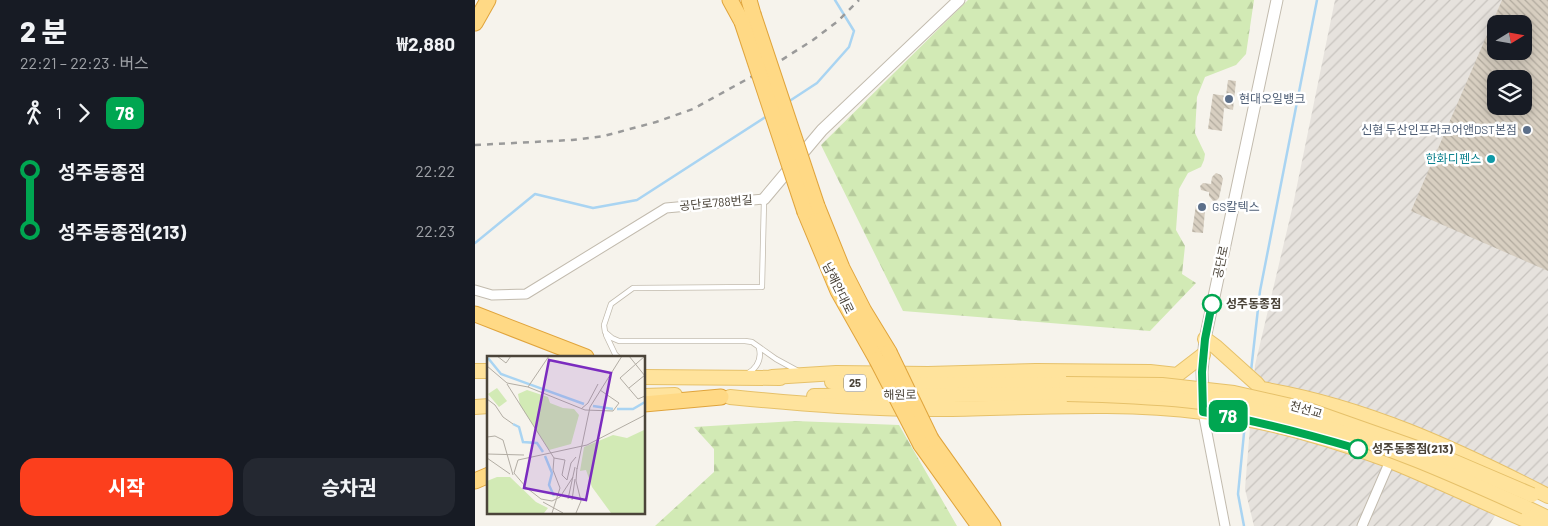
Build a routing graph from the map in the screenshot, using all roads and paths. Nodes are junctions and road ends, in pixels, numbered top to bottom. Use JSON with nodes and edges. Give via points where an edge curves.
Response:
{"nodes":[{"id":1,"x":730,"y":0,"type":"edge"},
{"id":2,"x":736,"y":0,"type":"edge"},
{"id":3,"x":959,"y":0,"type":"edge"},
{"id":4,"x":1277,"y":0,"type":"edge"},
{"id":5,"x":484,"y":4,"type":"edge"},
{"id":6,"x":748,"y":12,"type":"edge"},
{"id":7,"x":475,"y":23,"type":"edge"},
{"id":8,"x":764,"y":199,"type":"junction"},
{"id":9,"x":475,"y":290,"type":"edge"},
{"id":10,"x":475,"y":314,"type":"edge"},
{"id":11,"x":605,"y":332,"type":"junction"},
{"id":12,"x":1210,"y":343,"type":"junction"},
{"id":13,"x":759,"y":346,"type":"junction"},
{"id":14,"x":1203,"y":355,"type":"junction"},
{"id":15,"x":583,"y":356,"type":"edge"},
{"id":16,"x":617,"y":356,"type":"edge"},
{"id":17,"x":1156,"y":373,"type":"junction"},
{"id":18,"x":807,"y":375,"type":"junction"},
{"id":19,"x":648,"y":376,"type":"edge"},
{"id":20,"x":737,"y":377,"type":"junction"},
{"id":21,"x":772,"y":378,"type":"junction"},
{"id":22,"x":1066,"y":389,"type":"junction"},
{"id":23,"x":645,"y":396,"type":"edge"},
{"id":24,"x":725,"y":397,"type":"junction"},
{"id":25,"x":645,"y":404,"type":"edge"},
{"id":26,"x":1146,"y":407,"type":"junction"},
{"id":27,"x":1210,"y":413,"type":"junction"},
{"id":28,"x":926,"y":442,"type":"junction"},
{"id":29,"x":1390,"y":461,"type":"junction"},
{"id":30,"x":487,"y":476,"type":"edge"},
{"id":31,"x":475,"y":481,"type":"edge"},
{"id":32,"x":1548,"y":496,"type":"edge"},
{"id":33,"x":1529,"y":501,"type":"junction"},
{"id":34,"x":1548,"y":502,"type":"edge"},
{"id":35,"x":1548,"y":518,"type":"edge"},
{"id":36,"x":979,"y":526,"type":"edge"},
{"id":37,"x":993,"y":526,"type":"edge"},
{"id":38,"x":1225,"y":526,"type":"edge"},
{"id":39,"x":1362,"y":526,"type":"edge"},
{"id":40,"x":1545,"y":526,"type":"edge"}],
"edges":[{"from":1,"to":6,"type":"highway"},
{"from":2,"to":6,"type":"highway"},
{"from":3,"to":8,"type":"street","name":"공단로788번길","via":[[822,130]]},
{"from":4,"to":12,"type":"street","name":"공단로"},
{"from":5,"to":7,"type":"highway"},
{"from":6,"to":28,"type":"highway","name":"남해안대로","bridge":true,"via":[[838,291],[883,356]]},
{"from":8,"to":9,"type":"street","name":"공단로788번길","via":[[666,208],[526,294],[492,295]]},
{"from":8,"to":11,"type":"lane","via":[[762,287],[633,288],[611,304],[604,324]]},
{"from":10,"to":15,"type":"highway"},
{"from":11,"to":13,"type":"lane","via":[[619,341],[745,341]]},
{"from":11,"to":16,"type":"lane"},
{"from":12,"to":14,"type":"street","name":"공단로"},
{"from":12,"to":32,"type":"main road","via":[[1261,389],[1347,408],[1393,424]]},
{"from":13,"to":18,"type":"lane"},
{"from":13,"to":20,"type":"lane","via":[[761,355],[756,367]]},
{"from":14,"to":17,"type":"main road","via":[[1177,375]]},
{"from":14,"to":27,"type":"street","name":"공단로","via":[[1202,372]]},
{"from":17,"to":18,"type":"main road","via":[[1036,371]]},
{"from":17,"to":26,"type":"main road","via":[[1171,381],[1172,396],[1165,403]]},
{"from":18,"to":21,"type":"main road"},
{"from":19,"to":20,"type":"main road","name":"해원로","number":"25"},
{"from":20,"to":21,"type":"main road","name":"해원로","number":"25"},
{"from":21,"to":22,"type":"main road","name":"해원로","number":"25","via":[[876,385]]},
{"from":22,"to":24,"type":"main road","name":"해원로","number":"25"},
{"from":22,"to":33,"type":"main road","name":"천선교","number":"25","bridge":true,"via":[[1195,401],[1307,422]]},
{"from":23,"to":24,"type":"main road","name":"해원로","number":"25"},
{"from":24,"to":25,"type":"highway"},
{"from":24,"to":26,"type":"main road","via":[[887,408]]},
{"from":26,"to":27,"type":"main road"},
{"from":27,"to":29,"type":"main road","via":[[1311,435]]},
{"from":27,"to":38,"type":"street","name":"공단로"},
{"from":28,"to":36,"type":"highway"},
{"from":28,"to":37,"type":"highway"},
{"from":29,"to":39,"type":"street"},
{"from":29,"to":40,"type":"main road"},
{"from":30,"to":31,"type":"highway"},
{"from":33,"to":34,"type":"main road"},
{"from":33,"to":35,"type":"main road","number":"25"}]}
